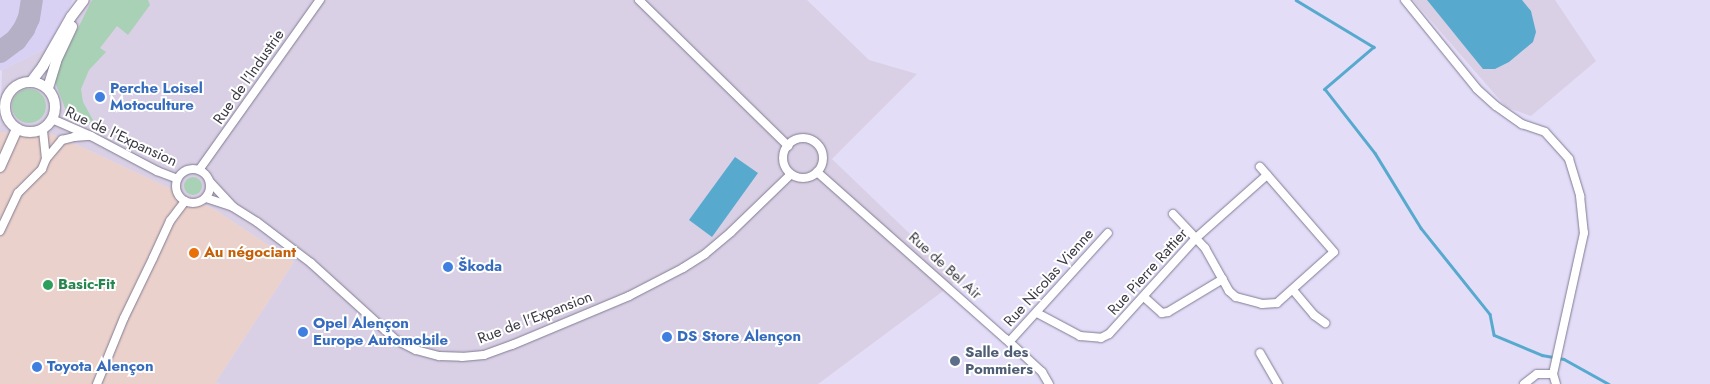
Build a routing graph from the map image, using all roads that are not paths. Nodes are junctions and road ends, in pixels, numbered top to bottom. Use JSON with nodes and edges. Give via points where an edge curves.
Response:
{"nodes":[{"id":1,"x":84,"y":0,"type":"edge"},
{"id":2,"x":320,"y":0,"type":"edge"},
{"id":3,"x":639,"y":0,"type":"edge"},
{"id":4,"x":1405,"y":0,"type":"edge"},
{"id":5,"x":31,"y":82,"type":"junction"},
{"id":6,"x":48,"y":88,"type":"junction"},
{"id":7,"x":52,"y":119,"type":"junction"},
{"id":8,"x":17,"y":129,"type":"junction"},
{"id":9,"x":43,"y":129,"type":"junction"},
{"id":10,"x":91,"y":136,"type":"junction"},
{"id":11,"x":788,"y":146,"type":"junction"},
{"id":12,"x":46,"y":159,"type":"junction"},
{"id":13,"x":0,"y":167,"type":"edge"},
{"id":14,"x":1260,"y":168,"type":"dead end"},
{"id":15,"x":199,"y":170,"type":"junction"},
{"id":16,"x":817,"y":172,"type":"junction"},
{"id":17,"x":791,"y":174,"type":"junction"},
{"id":18,"x":1267,"y":175,"type":"junction"},
{"id":19,"x":178,"y":179,"type":"junction"},
{"id":20,"x":210,"y":182,"type":"junction"},
{"id":21,"x":206,"y":198,"type":"junction"},
{"id":22,"x":184,"y":201,"type":"junction"},
{"id":23,"x":233,"y":207,"type":"junction"},
{"id":24,"x":1172,"y":214,"type":"dead end"},
{"id":25,"x":0,"y":231,"type":"edge"},
{"id":26,"x":1108,"y":233,"type":"dead end"},
{"id":27,"x":1196,"y":238,"type":"junction"},
{"id":28,"x":1223,"y":279,"type":"junction"},
{"id":29,"x":1293,"y":290,"type":"junction"},
{"id":30,"x":1144,"y":296,"type":"junction"},
{"id":31,"x":1037,"y":313,"type":"junction"},
{"id":32,"x":1326,"y":323,"type":"dead end"},
{"id":33,"x":1009,"y":342,"type":"junction"},
{"id":34,"x":1260,"y":353,"type":"dead end"},
{"id":35,"x":1553,"y":374,"type":"junction"},
{"id":36,"x":97,"y":384,"type":"edge"},
{"id":37,"x":1050,"y":384,"type":"edge"},
{"id":38,"x":1278,"y":384,"type":"edge"},
{"id":39,"x":1524,"y":384,"type":"edge"},
{"id":40,"x":1556,"y":384,"type":"edge"}],
"edges":[{"from":1,"to":5,"type":"main road"},
{"from":1,"to":6,"type":"main road","via":[[56,61]]},
{"from":2,"to":15,"type":"street","name":"Rue de l'Industrie"},
{"from":3,"to":11,"type":"street"},
{"from":4,"to":35,"type":"street","via":[[1476,88],[1522,124],[1545,132],[1569,159],[1580,196],[1584,233]]},
{"from":5,"to":6,"type":"main road"},
{"from":5,"to":8,"type":"main road","via":[[13,88],[5,102],[6,117]]},
{"from":6,"to":7,"type":"main road","via":[[55,104]]},
{"from":7,"to":9,"type":"main road"},
{"from":7,"to":10,"type":"street","name":"Rue de l'Expansion"},
{"from":8,"to":9,"type":"main road","via":[[26,132]]},
{"from":8,"to":13,"type":"main road"},
{"from":9,"to":12,"type":"street"},
{"from":10,"to":12,"type":"street","via":[[62,140]]},
{"from":10,"to":19,"type":"street","name":"Rue de l'Expansion","via":[[157,172]]},
{"from":11,"to":16,"type":"street","via":[[798,139],[815,142],[823,161]]},
{"from":11,"to":17,"type":"street","via":[[783,158]]},
{"from":12,"to":25,"type":"street","via":[[42,169],[18,193]]},
{"from":14,"to":18,"type":"street"},
{"from":15,"to":19,"type":"street","via":[[189,170]]},
{"from":15,"to":20,"type":"street"},
{"from":16,"to":17,"type":"street","via":[[807,177]]},
{"from":16,"to":33,"type":"street","name":"Rue de Bel Air"},
{"from":17,"to":23,"type":"street","name":"Rue de l'Expansion","via":[[732,232],[684,268],[629,296],[512,345],[484,355],[462,357],[439,356],[396,340],[311,263]]},
{"from":18,"to":27,"type":"street","name":"Rue Pierre Rattier"},
{"from":18,"to":29,"type":"street","via":[[1334,252]]},
{"from":19,"to":22,"type":"street","via":[[176,189]]},
{"from":20,"to":21,"type":"street"},
{"from":20,"to":23,"type":"street"},
{"from":21,"to":22,"type":"street","via":[[196,203]]},
{"from":21,"to":23,"type":"street","name":"Rue de l'Expansion"},
{"from":22,"to":36,"type":"street","via":[[170,221]]},
{"from":24,"to":27,"type":"street"},
{"from":26,"to":31,"type":"street","name":"Rue Nicolas Vienne"},
{"from":27,"to":28,"type":"street"},
{"from":27,"to":30,"type":"street","name":"Rue Pierre Rattier"},
{"from":28,"to":29,"type":"street","via":[[1236,297],[1262,304],[1277,302]]},
{"from":28,"to":30,"type":"street","via":[[1168,312],[1162,313]]},
{"from":29,"to":32,"type":"street","via":[[1314,315]]},
{"from":30,"to":31,"type":"street","name":"Rue Pierre Rattier","via":[[1116,328],[1100,338],[1080,336]]},
{"from":31,"to":33,"type":"street","name":"Rue Nicolas Vienne"},
{"from":33,"to":37,"type":"street","name":"Rue de Bel Air","via":[[1042,372]]},
{"from":34,"to":38,"type":"street"},
{"from":35,"to":39,"type":"street","via":[[1537,374]]},
{"from":35,"to":40,"type":"street"}]}
